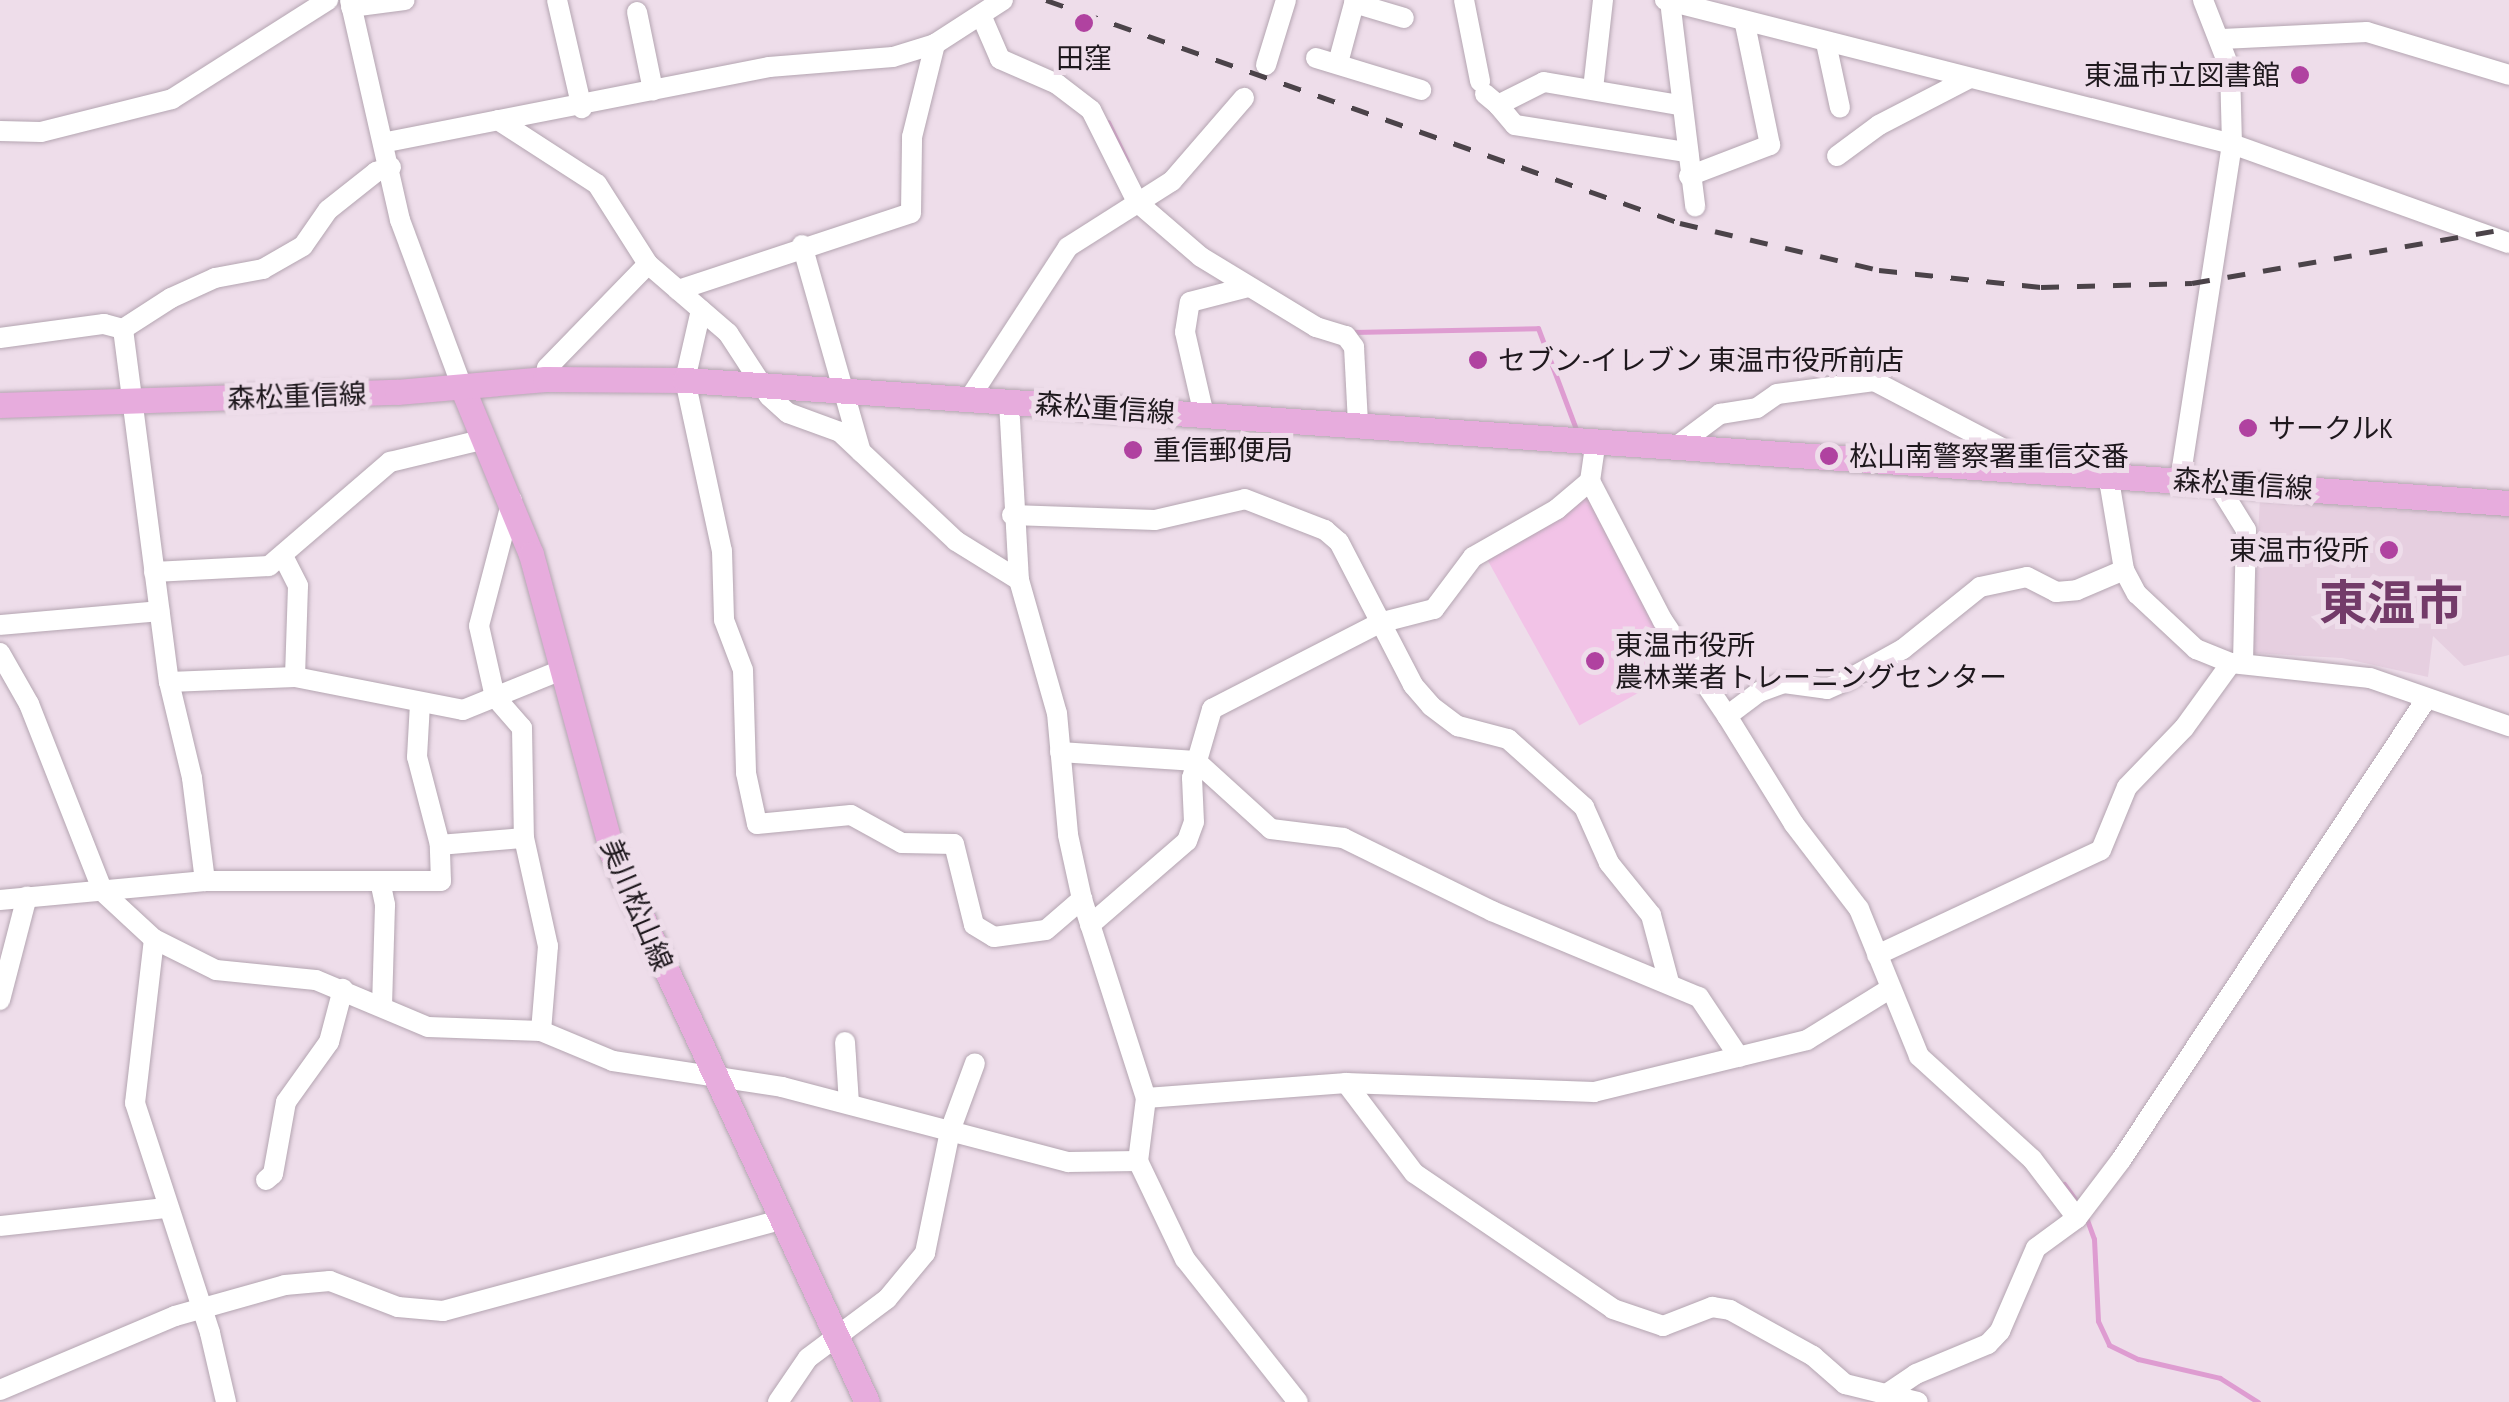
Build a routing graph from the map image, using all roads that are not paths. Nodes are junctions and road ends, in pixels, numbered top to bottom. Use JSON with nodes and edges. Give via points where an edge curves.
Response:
{"nodes":[{"id":1,"x":328,"y":0,"type":"edge"},
{"id":2,"x":405,"y":0,"type":"edge"},
{"id":3,"x":557,"y":0,"type":"edge"},
{"id":4,"x":1003,"y":0,"type":"edge"},
{"id":5,"x":1286,"y":0,"type":"edge"},
{"id":6,"x":1464,"y":0,"type":"edge"},
{"id":7,"x":1603,"y":0,"type":"edge"},
{"id":8,"x":2203,"y":0,"type":"edge"},
{"id":9,"x":1668,"y":1,"type":"edge"},
{"id":10,"x":1354,"y":2,"type":"edge"},
{"id":11,"x":350,"y":3,"type":"edge"},
{"id":12,"x":637,"y":12,"type":"dead end"},
{"id":13,"x":982,"y":15,"type":"junction"},
{"id":14,"x":1404,"y":18,"type":"dead end"},
{"id":15,"x":1745,"y":24,"type":"junction"},
{"id":16,"x":2222,"y":38,"type":"junction"},
{"id":17,"x":1826,"y":42,"type":"junction"},
{"id":18,"x":934,"y":44,"type":"junction"},
{"id":19,"x":1316,"y":58,"type":"dead end"},
{"id":20,"x":1338,"y":63,"type":"junction"},
{"id":21,"x":1266,"y":65,"type":"dead end"},
{"id":22,"x":2509,"y":75,"type":"edge"},
{"id":23,"x":1970,"y":78,"type":"junction"},
{"id":24,"x":1592,"y":88,"type":"junction"},
{"id":25,"x":652,"y":90,"type":"junction"},
{"id":26,"x":1421,"y":90,"type":"dead end"},
{"id":27,"x":1488,"y":93,"type":"junction"},
{"id":28,"x":1244,"y":98,"type":"dead end"},
{"id":29,"x":1678,"y":105,"type":"junction"},
{"id":30,"x":582,"y":108,"type":"junction"},
{"id":31,"x":1840,"y":108,"type":"dead end"},
{"id":32,"x":498,"y":120,"type":"junction"},
{"id":33,"x":0,"y":131,"type":"edge"},
{"id":34,"x":387,"y":142,"type":"junction"},
{"id":35,"x":2232,"y":144,"type":"junction"},
{"id":36,"x":1685,"y":152,"type":"junction"},
{"id":37,"x":1837,"y":156,"type":"dead end"},
{"id":38,"x":391,"y":167,"type":"junction"},
{"id":39,"x":1690,"y":176,"type":"junction"},
{"id":40,"x":1137,"y":202,"type":"junction"},
{"id":41,"x":1695,"y":206,"type":"dead end"},
{"id":42,"x":2509,"y":243,"type":"edge"},
{"id":43,"x":802,"y":245,"type":"junction"},
{"id":44,"x":648,"y":264,"type":"junction"},
{"id":45,"x":1248,"y":287,"type":"junction"},
{"id":46,"x":678,"y":290,"type":"junction"},
{"id":47,"x":702,"y":310,"type":"junction"},
{"id":48,"x":123,"y":329,"type":"junction"},
{"id":49,"x":0,"y":338,"type":"edge"},
{"id":50,"x":545,"y":378,"type":"junction"},
{"id":51,"x":685,"y":380,"type":"junction"},
{"id":52,"x":760,"y":384,"type":"junction"},
{"id":53,"x":462,"y":387,"type":"junction"},
{"id":54,"x":845,"y":390,"type":"junction"},
{"id":55,"x":969,"y":399,"type":"junction"},
{"id":56,"x":136,"y":402,"type":"junction"},
{"id":57,"x":1009,"y":402,"type":"junction"},
{"id":58,"x":0,"y":404,"type":"edge"},
{"id":59,"x":1204,"y":415,"type":"junction"},
{"id":60,"x":1358,"y":424,"type":"junction"},
{"id":61,"x":485,"y":438,"type":"junction"},
{"id":62,"x":1596,"y":440,"type":"junction"},
{"id":63,"x":1677,"y":446,"type":"junction"},
{"id":64,"x":861,"y":452,"type":"junction"},
{"id":65,"x":2016,"y":468,"type":"junction"},
{"id":66,"x":2108,"y":474,"type":"junction"},
{"id":67,"x":2180,"y":480,"type":"junction"},
{"id":68,"x":1590,"y":481,"type":"junction"},
{"id":69,"x":2217,"y":483,"type":"junction"},
{"id":70,"x":512,"y":500,"type":"junction"},
{"id":71,"x":2509,"y":503,"type":"edge"},
{"id":72,"x":1012,"y":515,"type":"junction"},
{"id":73,"x":284,"y":558,"type":"junction"},
{"id":74,"x":2124,"y":570,"type":"junction"},
{"id":75,"x":154,"y":572,"type":"junction"},
{"id":76,"x":1019,"y":580,"type":"junction"},
{"id":77,"x":159,"y":611,"type":"junction"},
{"id":78,"x":1378,"y":623,"type":"junction"},
{"id":79,"x":0,"y":625,"type":"edge"},
{"id":80,"x":0,"y":652,"type":"edge"},
{"id":81,"x":2237,"y":663,"type":"junction"},
{"id":82,"x":564,"y":669,"type":"junction"},
{"id":83,"x":295,"y":677,"type":"junction"},
{"id":84,"x":169,"y":682,"type":"junction"},
{"id":85,"x":495,"y":697,"type":"junction"},
{"id":86,"x":2427,"y":698,"type":"junction"},
{"id":87,"x":420,"y":702,"type":"junction"},
{"id":88,"x":1727,"y":716,"type":"junction"},
{"id":89,"x":2509,"y":726,"type":"edge"},
{"id":90,"x":1060,"y":752,"type":"junction"},
{"id":91,"x":1196,"y":760,"type":"junction"},
{"id":92,"x":524,"y":838,"type":"junction"},
{"id":93,"x":440,"y":845,"type":"junction"},
{"id":94,"x":205,"y":881,"type":"junction"},
{"id":95,"x":380,"y":881,"type":"junction"},
{"id":96,"x":104,"y":892,"type":"junction"},
{"id":97,"x":27,"y":896,"type":"junction"},
{"id":98,"x":0,"y":900,"type":"edge"},
{"id":99,"x":1082,"y":900,"type":"junction"},
{"id":100,"x":1090,"y":925,"type":"junction"},
{"id":101,"x":154,"y":939,"type":"junction"},
{"id":102,"x":1876,"y":955,"type":"junction"},
{"id":103,"x":1669,"y":982,"type":"junction"},
{"id":104,"x":343,"y":989,"type":"junction"},
{"id":105,"x":1888,"y":990,"type":"junction"},
{"id":106,"x":0,"y":1000,"type":"edge"},
{"id":107,"x":382,"y":1004,"type":"junction"},
{"id":108,"x":541,"y":1032,"type":"junction"},
{"id":109,"x":845,"y":1042,"type":"dead end"},
{"id":110,"x":1739,"y":1057,"type":"junction"},
{"id":111,"x":975,"y":1063,"type":"dead end"},
{"id":112,"x":715,"y":1080,"type":"junction"},
{"id":113,"x":1346,"y":1083,"type":"junction"},
{"id":114,"x":1146,"y":1098,"type":"junction"},
{"id":115,"x":849,"y":1104,"type":"junction"},
{"id":116,"x":950,"y":1130,"type":"junction"},
{"id":117,"x":1138,"y":1162,"type":"junction"},
{"id":118,"x":266,"y":1180,"type":"dead end"},
{"id":119,"x":166,"y":1208,"type":"junction"},
{"id":120,"x":2077,"y":1218,"type":"junction"},
{"id":121,"x":781,"y":1220,"type":"junction"},
{"id":122,"x":0,"y":1226,"type":"edge"},
{"id":123,"x":201,"y":1308,"type":"junction"},
{"id":124,"x":837,"y":1340,"type":"junction"},
{"id":125,"x":0,"y":1390,"type":"edge"},
{"id":126,"x":1886,"y":1395,"type":"junction"},
{"id":127,"x":226,"y":1402,"type":"edge"},
{"id":128,"x":778,"y":1402,"type":"edge"},
{"id":129,"x":867,"y":1402,"type":"edge"},
{"id":130,"x":1298,"y":1402,"type":"edge"},
{"id":131,"x":1918,"y":1402,"type":"edge"}],
"edges":[{"from":1,"to":33,"type":"street","via":[[172,99],[41,132]]},
{"from":2,"to":11,"type":"street"},
{"from":3,"to":30,"type":"street"},
{"from":4,"to":13,"type":"street"},
{"from":5,"to":21,"type":"street"},
{"from":6,"to":27,"type":"street"},
{"from":7,"to":24,"type":"street"},
{"from":8,"to":16,"type":"street"},
{"from":9,"to":15,"type":"street"},
{"from":9,"to":29,"type":"street"},
{"from":10,"to":14,"type":"street"},
{"from":10,"to":20,"type":"street"},
{"from":11,"to":34,"type":"street"},
{"from":12,"to":25,"type":"street"},
{"from":13,"to":18,"type":"street"},
{"from":13,"to":40,"type":"street","via":[[1000,59],[1057,84],[1091,110]]},
{"from":15,"to":17,"type":"street"},
{"from":15,"to":39,"type":"street","via":[[1770,145]]},
{"from":16,"to":22,"type":"street","via":[[2367,32]]},
{"from":16,"to":35,"type":"street","via":[[2234,106]]},
{"from":17,"to":23,"type":"street"},
{"from":17,"to":31,"type":"street"},
{"from":18,"to":25,"type":"street","via":[[893,57],[769,67]]},
{"from":18,"to":43,"type":"street","via":[[912,137],[911,212]]},
{"from":19,"to":20,"type":"street"},
{"from":20,"to":26,"type":"street"},
{"from":23,"to":35,"type":"street"},
{"from":23,"to":37,"type":"street"},
{"from":24,"to":27,"type":"street","via":[[1544,82]]},
{"from":24,"to":29,"type":"street"},
{"from":25,"to":30,"type":"street"},
{"from":27,"to":36,"type":"street","via":[[1514,124]]},
{"from":28,"to":40,"type":"street","via":[[1172,181]]},
{"from":29,"to":36,"type":"street"},
{"from":30,"to":32,"type":"street"},
{"from":32,"to":34,"type":"street"},
{"from":32,"to":44,"type":"street","via":[[596,184]]},
{"from":34,"to":38,"type":"street"},
{"from":35,"to":42,"type":"street"},
{"from":35,"to":67,"type":"street"},
{"from":36,"to":39,"type":"street"},
{"from":38,"to":48,"type":"street","via":[[328,210],[303,246],[263,269],[216,278],[171,298]]},
{"from":38,"to":53,"type":"street","via":[[410,249]]},
{"from":39,"to":41,"type":"street"},
{"from":40,"to":45,"type":"street"},
{"from":40,"to":55,"type":"street","via":[[1068,247]]},
{"from":43,"to":46,"type":"street"},
{"from":43,"to":54,"type":"street"},
{"from":44,"to":46,"type":"street"},
{"from":44,"to":50,"type":"street","via":[[547,368]]},
{"from":45,"to":59,"type":"street","via":[[1190,302],[1185,332]]},
{"from":45,"to":60,"type":"street","via":[[1316,327],[1346,336],[1354,347]]},
{"from":46,"to":47,"type":"street"},
{"from":47,"to":51,"type":"street"},
{"from":47,"to":52,"type":"street","via":[[728,333]]},
{"from":48,"to":49,"type":"street","via":[[104,324]]},
{"from":48,"to":56,"type":"street"},
{"from":50,"to":51,"type":"main road","name":"森松重信線"},
{"from":50,"to":53,"type":"main road","name":"森松重信線"},
{"from":51,"to":52,"type":"main road","name":"森松重信線"},
{"from":51,"to":99,"type":"street","via":[[722,551],[724,620],[743,670],[746,773],[757,824],[834,813],[865,819],[902,842],[954,844],[974,926],[994,937],[1046,930]]},
{"from":52,"to":54,"type":"main road","name":"森松重信線"},
{"from":52,"to":64,"type":"street","via":[[788,413],[827,424]]},
{"from":53,"to":56,"type":"main road","name":"森松重信線"},
{"from":53,"to":61,"type":"main road","name":"美川松山線"},
{"from":54,"to":55,"type":"main road","name":"森松重信線"},
{"from":54,"to":64,"type":"street"},
{"from":55,"to":57,"type":"main road","name":"森松重信線"},
{"from":56,"to":58,"type":"main road","name":"森松重信線"},
{"from":56,"to":75,"type":"street"},
{"from":57,"to":59,"type":"main road","name":"森松重信線"},
{"from":57,"to":72,"type":"street","via":[[1016,450]]},
{"from":59,"to":60,"type":"main road","name":"森松重信線"},
{"from":60,"to":62,"type":"main road","name":"森松重信線"},
{"from":61,"to":70,"type":"main road","name":"美川松山線"},
{"from":61,"to":73,"type":"street","via":[[390,462]]},
{"from":62,"to":63,"type":"main road","name":"森松重信線"},
{"from":62,"to":68,"type":"street"},
{"from":63,"to":65,"type":"main road","name":"森松重信線"},
{"from":63,"to":65,"type":"street","via":[[1720,414],[1757,408],[1777,394],[1874,381],[2006,450]]},
{"from":64,"to":76,"type":"street","via":[[956,541]]},
{"from":65,"to":66,"type":"main road","name":"森松重信線"},
{"from":66,"to":67,"type":"main road","name":"森松重信線"},
{"from":66,"to":74,"type":"street"},
{"from":67,"to":69,"type":"main road","name":"森松重信線"},
{"from":68,"to":78,"type":"street","via":[[1474,558],[1434,609]]},
{"from":68,"to":88,"type":"street","via":[[1663,622]]},
{"from":69,"to":71,"type":"main road","name":"森松重信線"},
{"from":69,"to":81,"type":"street","via":[[2246,530]]},
{"from":70,"to":82,"type":"main road","name":"美川松山線"},
{"from":70,"to":85,"type":"street","via":[[479,626]]},
{"from":72,"to":76,"type":"street"},
{"from":72,"to":78,"type":"street","via":[[1155,520],[1218,502],[1262,502],[1311,520],[1339,542]]},
{"from":73,"to":75,"type":"street","via":[[254,569]]},
{"from":73,"to":83,"type":"street","via":[[298,586]]},
{"from":74,"to":81,"type":"street","via":[[2137,594],[2196,649]]},
{"from":74,"to":88,"type":"street","via":[[2077,590],[2056,592],[2027,577],[1980,587],[1903,649],[1847,680],[1827,690],[1784,684],[1759,692]]},
{"from":75,"to":77,"type":"street"},
{"from":76,"to":90,"type":"street","via":[[1057,713]]},
{"from":77,"to":79,"type":"street"},
{"from":77,"to":84,"type":"street"},
{"from":78,"to":91,"type":"street","via":[[1212,709]]},
{"from":78,"to":103,"type":"street","via":[[1413,685],[1446,720],[1508,740],[1584,808],[1609,863],[1651,916]]},
{"from":80,"to":96,"type":"street","via":[[29,704]]},
{"from":81,"to":86,"type":"street","via":[[2317,667]]},
{"from":81,"to":102,"type":"street","via":[[2127,787],[2101,850]]},
{"from":82,"to":85,"type":"street"},
{"from":82,"to":112,"type":"main road","name":"美川松山線","via":[[612,853]]},
{"from":83,"to":84,"type":"street"},
{"from":83,"to":87,"type":"street"},
{"from":84,"to":94,"type":"street"},
{"from":85,"to":87,"type":"street","via":[[463,710]]},
{"from":85,"to":92,"type":"street","via":[[522,728]]},
{"from":86,"to":89,"type":"street"},
{"from":86,"to":120,"type":"street"},
{"from":87,"to":93,"type":"street","via":[[417,757]]},
{"from":88,"to":102,"type":"street","via":[[1859,909]]},
{"from":90,"to":91,"type":"street"},
{"from":90,"to":99,"type":"street"},
{"from":91,"to":100,"type":"street","via":[[1188,841]]},
{"from":91,"to":103,"type":"street","via":[[1272,829],[1343,838],[1492,911]]},
{"from":92,"to":93,"type":"street"},
{"from":92,"to":108,"type":"street","via":[[548,946]]},
{"from":93,"to":95,"type":"street","via":[[442,881]]},
{"from":94,"to":95,"type":"street"},
{"from":94,"to":96,"type":"street"},
{"from":95,"to":107,"type":"street","via":[[386,905]]},
{"from":96,"to":97,"type":"street"},
{"from":96,"to":101,"type":"street"},
{"from":97,"to":98,"type":"street"},
{"from":97,"to":106,"type":"street"},
{"from":99,"to":100,"type":"street"},
{"from":100,"to":114,"type":"street"},
{"from":101,"to":104,"type":"street","via":[[216,970],[294,976]]},
{"from":101,"to":119,"type":"street","via":[[135,1103]]},
{"from":102,"to":105,"type":"street"},
{"from":103,"to":110,"type":"street","via":[[1699,997]]},
{"from":104,"to":107,"type":"street"},
{"from":104,"to":118,"type":"street","via":[[329,1042],[286,1102],[273,1174]]},
{"from":105,"to":110,"type":"street","via":[[1807,1040]]},
{"from":105,"to":120,"type":"street","via":[[1919,1056],[2032,1159]]},
{"from":107,"to":108,"type":"street","via":[[441,1030]]},
{"from":108,"to":112,"type":"street","via":[[613,1062]]},
{"from":109,"to":115,"type":"street"},
{"from":110,"to":113,"type":"street","via":[[1594,1092]]},
{"from":111,"to":116,"type":"street"},
{"from":112,"to":115,"type":"street"},
{"from":112,"to":121,"type":"main road","name":"美川松山線"},
{"from":113,"to":114,"type":"street"},
{"from":113,"to":126,"type":"street","via":[[1414,1173],[1613,1309],[1663,1326],[1712,1307],[1730,1310],[1812,1356],[1845,1384]]},
{"from":114,"to":117,"type":"street"},
{"from":115,"to":116,"type":"street"},
{"from":116,"to":117,"type":"street","via":[[1068,1162]]},
{"from":116,"to":124,"type":"street","via":[[925,1253],[887,1299]]},
{"from":117,"to":130,"type":"street","via":[[1185,1259]]},
{"from":119,"to":122,"type":"street"},
{"from":119,"to":123,"type":"street"},
{"from":120,"to":126,"type":"street","via":[[2036,1248],[1988,1344],[1916,1374]]},
{"from":121,"to":123,"type":"street","via":[[443,1311],[398,1307],[330,1282],[285,1284]]},
{"from":121,"to":124,"type":"main road","name":"美川松山線"},
{"from":123,"to":125,"type":"street"},
{"from":123,"to":127,"type":"street"},
{"from":124,"to":128,"type":"street","via":[[808,1358]]},
{"from":124,"to":129,"type":"main road","name":"美川松山線"},
{"from":126,"to":131,"type":"street"}]}
